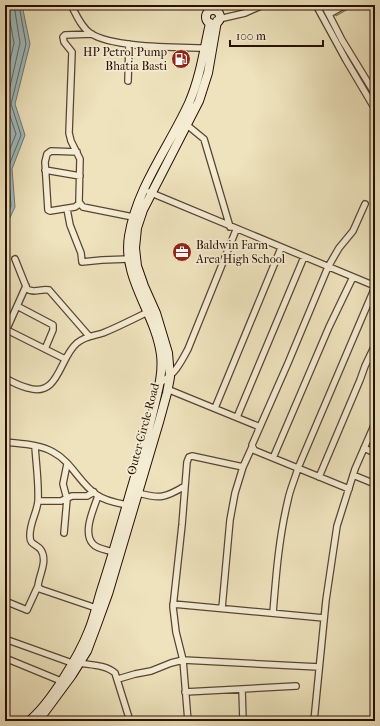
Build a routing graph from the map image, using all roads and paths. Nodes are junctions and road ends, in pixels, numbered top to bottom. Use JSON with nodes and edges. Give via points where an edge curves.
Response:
{"nodes":[{"id":1,"x":71,"y":5,"type":"edge"},
{"id":2,"x":263,"y":5,"type":"edge"},
{"id":3,"x":316,"y":5,"type":"edge"},
{"id":4,"x":324,"y":5,"type":"edge"},
{"id":5,"x":345,"y":5,"type":"edge"},
{"id":6,"x":373,"y":5,"type":"edge"},
{"id":7,"x":375,"y":8,"type":"edge"},
{"id":8,"x":215,"y":14,"type":"edge"},
{"id":9,"x":329,"y":14,"type":"junction"},
{"id":10,"x":92,"y":34,"type":"junction"},
{"id":11,"x":129,"y":44,"type":"junction"},
{"id":12,"x":204,"y":48,"type":"junction"},
{"id":13,"x":128,"y":81,"type":"dead end"},
{"id":14,"x":375,"y":94,"type":"edge"},
{"id":15,"x":375,"y":109,"type":"edge"},
{"id":16,"x":187,"y":125,"type":"junction"},
{"id":17,"x":77,"y":152,"type":"junction"},
{"id":18,"x":45,"y":170,"type":"junction"},
{"id":19,"x":80,"y":176,"type":"junction"},
{"id":20,"x":147,"y":192,"type":"junction"},
{"id":21,"x":79,"y":204,"type":"junction"},
{"id":22,"x":366,"y":204,"type":"dead end"},
{"id":23,"x":67,"y":209,"type":"junction"},
{"id":24,"x":133,"y":217,"type":"junction"},
{"id":25,"x":230,"y":227,"type":"junction"},
{"id":26,"x":236,"y":230,"type":"junction"},
{"id":27,"x":281,"y":248,"type":"junction"},
{"id":28,"x":304,"y":257,"type":"junction"},
{"id":29,"x":15,"y":259,"type":"dead end"},
{"id":30,"x":129,"y":259,"type":"junction"},
{"id":31,"x":328,"y":267,"type":"junction"},
{"id":32,"x":353,"y":277,"type":"junction"},
{"id":33,"x":374,"y":285,"type":"edge"},
{"id":34,"x":26,"y":286,"type":"junction"},
{"id":35,"x":17,"y":306,"type":"junction"},
{"id":36,"x":148,"y":312,"type":"junction"},
{"id":37,"x":6,"y":331,"type":"edge"},
{"id":38,"x":89,"y":336,"type":"junction"},
{"id":39,"x":375,"y":345,"type":"edge"},
{"id":40,"x":45,"y":349,"type":"junction"},
{"id":41,"x":65,"y":359,"type":"junction"},
{"id":42,"x":170,"y":377,"type":"junction"},
{"id":43,"x":5,"y":378,"type":"edge"},
{"id":44,"x":160,"y":382,"type":"junction"},
{"id":45,"x":167,"y":389,"type":"junction"},
{"id":46,"x":215,"y":408,"type":"junction"},
{"id":47,"x":237,"y":417,"type":"junction"},
{"id":48,"x":375,"y":423,"type":"edge"},
{"id":49,"x":260,"y":427,"type":"junction"},
{"id":50,"x":5,"y":442,"type":"edge"},
{"id":51,"x":35,"y":446,"type":"junction"},
{"id":52,"x":252,"y":447,"type":"junction"},
{"id":53,"x":364,"y":448,"type":"junction"},
{"id":54,"x":375,"y":453,"type":"edge"},
{"id":55,"x":273,"y":458,"type":"junction"},
{"id":56,"x":67,"y":464,"type":"junction"},
{"id":57,"x":243,"y":467,"type":"junction"},
{"id":58,"x":298,"y":468,"type":"junction"},
{"id":59,"x":353,"y":475,"type":"junction"},
{"id":60,"x":319,"y":477,"type":"junction"},
{"id":61,"x":375,"y":484,"type":"edge"},
{"id":62,"x":185,"y":486,"type":"junction"},
{"id":63,"x":349,"y":488,"type":"junction"},
{"id":64,"x":138,"y":493,"type":"junction"},
{"id":65,"x":96,"y":494,"type":"junction"},
{"id":66,"x":67,"y":499,"type":"junction"},
{"id":67,"x":38,"y":501,"type":"junction"},
{"id":68,"x":126,"y":505,"type":"junction"},
{"id":69,"x":64,"y":533,"type":"dead end"},
{"id":70,"x":113,"y":552,"type":"junction"},
{"id":71,"x":38,"y":586,"type":"junction"},
{"id":72,"x":5,"y":601,"type":"edge"},
{"id":73,"x":173,"y":604,"type":"junction"},
{"id":74,"x":96,"y":608,"type":"junction"},
{"id":75,"x":222,"y":608,"type":"junction"},
{"id":76,"x":273,"y":613,"type":"junction"},
{"id":77,"x":324,"y":618,"type":"junction"},
{"id":78,"x":5,"y":639,"type":"edge"},
{"id":79,"x":5,"y":658,"type":"edge"},
{"id":80,"x":183,"y":660,"type":"junction"},
{"id":81,"x":76,"y":663,"type":"junction"},
{"id":82,"x":319,"y":667,"type":"junction"},
{"id":83,"x":118,"y":679,"type":"junction"},
{"id":84,"x":61,"y":681,"type":"junction"},
{"id":85,"x":296,"y":686,"type":"dead end"},
{"id":86,"x":242,"y":689,"type":"junction"},
{"id":87,"x":185,"y":692,"type":"junction"},
{"id":88,"x":29,"y":721,"type":"edge"},
{"id":89,"x":38,"y":721,"type":"edge"},
{"id":90,"x":130,"y":721,"type":"edge"},
{"id":91,"x":188,"y":721,"type":"edge"},
{"id":92,"x":244,"y":721,"type":"edge"},
{"id":93,"x":314,"y":721,"type":"edge"}],
"edges":[{"from":1,"to":10,"type":"street","via":[[84,27]]},
{"from":2,"to":8,"type":"street","via":[[245,13]]},
{"from":3,"to":15,"type":"street"},
{"from":4,"to":9,"type":"street"},
{"from":5,"to":9,"type":"street"},
{"from":6,"to":7,"type":"street"},
{"from":8,"to":12,"type":"main road","name":"Outer Circle Road"},
{"from":8,"to":16,"type":"main road","name":"Outer Circle Road","via":[[208,73],[199,101]]},
{"from":9,"to":14,"type":"street"},
{"from":10,"to":11,"type":"street"},
{"from":10,"to":17,"type":"street","via":[[63,37],[72,52],[69,133]]},
{"from":11,"to":12,"type":"street"},
{"from":11,"to":13,"type":"street"},
{"from":12,"to":20,"type":"main road","name":"Outer Circle Road","via":[[195,88]]},
{"from":16,"to":20,"type":"main road","name":"Outer Circle Road","via":[[165,166]]},
{"from":16,"to":25,"type":"street","via":[[204,139]]},
{"from":17,"to":18,"type":"street","via":[[49,152]]},
{"from":17,"to":19,"type":"street","via":[[81,162]]},
{"from":18,"to":19,"type":"street"},
{"from":18,"to":23,"type":"street","via":[[47,210]]},
{"from":19,"to":21,"type":"street"},
{"from":20,"to":24,"type":"main road","name":"Outer Circle Road"},
{"from":20,"to":25,"type":"street"},
{"from":20,"to":42,"type":"main road","name":"Outer Circle Road","via":[[137,228],[137,266],[156,313],[168,353]]},
{"from":21,"to":23,"type":"street"},
{"from":21,"to":24,"type":"street"},
{"from":22,"to":31,"type":"street","via":[[353,231]]},
{"from":23,"to":30,"type":"street","via":[[82,262]]},
{"from":24,"to":30,"type":"main road","name":"Outer Circle Road","via":[[128,239]]},
{"from":25,"to":26,"type":"street"},
{"from":26,"to":27,"type":"street"},
{"from":26,"to":42,"type":"street","via":[[188,349]]},
{"from":27,"to":28,"type":"street"},
{"from":27,"to":46,"type":"street"},
{"from":28,"to":31,"type":"street"},
{"from":28,"to":47,"type":"street"},
{"from":29,"to":34,"type":"street"},
{"from":30,"to":36,"type":"main road","name":"Outer Circle Road","via":[[134,280]]},
{"from":31,"to":32,"type":"street"},
{"from":31,"to":49,"type":"street"},
{"from":32,"to":33,"type":"street"},
{"from":32,"to":55,"type":"street"},
{"from":33,"to":58,"type":"street"},
{"from":34,"to":35,"type":"street"},
{"from":34,"to":38,"type":"street","via":[[32,291],[49,290]]},
{"from":35,"to":37,"type":"street"},
{"from":35,"to":40,"type":"street","via":[[53,325]]},
{"from":36,"to":38,"type":"street","via":[[102,333]]},
{"from":36,"to":44,"type":"main road","name":"Outer Circle Road","via":[[161,354]]},
{"from":37,"to":40,"type":"street"},
{"from":38,"to":41,"type":"street","via":[[77,343]]},
{"from":39,"to":60,"type":"street"},
{"from":40,"to":41,"type":"street"},
{"from":41,"to":43,"type":"street","via":[[53,383],[48,387],[28,388]]},
{"from":42,"to":44,"type":"street"},
{"from":42,"to":45,"type":"main road","name":"Outer Circle Road"},
{"from":44,"to":68,"type":"main road","name":"Outer Circle Road"},
{"from":45,"to":46,"type":"street"},
{"from":45,"to":64,"type":"main road","name":"Outer Circle Road"},
{"from":46,"to":47,"type":"street"},
{"from":47,"to":49,"type":"street"},
{"from":48,"to":53,"type":"street"},
{"from":49,"to":52,"type":"street"},
{"from":50,"to":51,"type":"street"},
{"from":51,"to":56,"type":"street","via":[[53,452]]},
{"from":51,"to":67,"type":"street"},
{"from":52,"to":55,"type":"street"},
{"from":52,"to":57,"type":"street"},
{"from":53,"to":54,"type":"street"},
{"from":53,"to":59,"type":"street"},
{"from":55,"to":58,"type":"street"},
{"from":56,"to":65,"type":"street"},
{"from":56,"to":66,"type":"street","via":[[63,487]]},
{"from":57,"to":62,"type":"street","via":[[192,456],[187,462]]},
{"from":57,"to":75,"type":"street","via":[[230,520]]},
{"from":58,"to":60,"type":"street"},
{"from":58,"to":76,"type":"street","via":[[283,525]]},
{"from":59,"to":61,"type":"street"},
{"from":59,"to":63,"type":"street"},
{"from":60,"to":63,"type":"street"},
{"from":62,"to":64,"type":"street","via":[[171,494],[155,498]]},
{"from":62,"to":73,"type":"street"},
{"from":63,"to":77,"type":"street","via":[[337,526]]},
{"from":64,"to":81,"type":"main road","name":"Outer Circle Road","via":[[96,627],[87,651]]},
{"from":65,"to":66,"type":"street","via":[[76,495]]},
{"from":65,"to":68,"type":"street"},
{"from":65,"to":70,"type":"street","via":[[89,526],[90,540],[93,545]]},
{"from":66,"to":67,"type":"street","via":[[57,502]]},
{"from":66,"to":69,"type":"street"},
{"from":67,"to":71,"type":"street","via":[[30,538],[43,555],[43,568]]},
{"from":68,"to":70,"type":"main road","name":"Outer Circle Road"},
{"from":70,"to":74,"type":"main road","name":"Outer Circle Road"},
{"from":71,"to":72,"type":"street","via":[[27,610]]},
{"from":71,"to":74,"type":"street","via":[[40,589]]},
{"from":73,"to":75,"type":"street"},
{"from":73,"to":80,"type":"street"},
{"from":74,"to":81,"type":"main road","name":"Outer Circle Road"},
{"from":75,"to":76,"type":"street"},
{"from":76,"to":77,"type":"street"},
{"from":77,"to":82,"type":"street"},
{"from":78,"to":81,"type":"street"},
{"from":79,"to":84,"type":"street"},
{"from":80,"to":82,"type":"street"},
{"from":80,"to":83,"type":"street"},
{"from":80,"to":87,"type":"street"},
{"from":81,"to":83,"type":"street","via":[[111,669]]},
{"from":81,"to":84,"type":"main road","name":"Outer Circle Road"},
{"from":81,"to":89,"type":"main road","name":"Outer Circle Road"},
{"from":82,"to":93,"type":"street"},
{"from":83,"to":90,"type":"street"},
{"from":84,"to":88,"type":"main road","name":"Outer Circle Road"},
{"from":85,"to":86,"type":"street"},
{"from":86,"to":87,"type":"street"},
{"from":86,"to":92,"type":"street"},
{"from":87,"to":91,"type":"street"}]}
